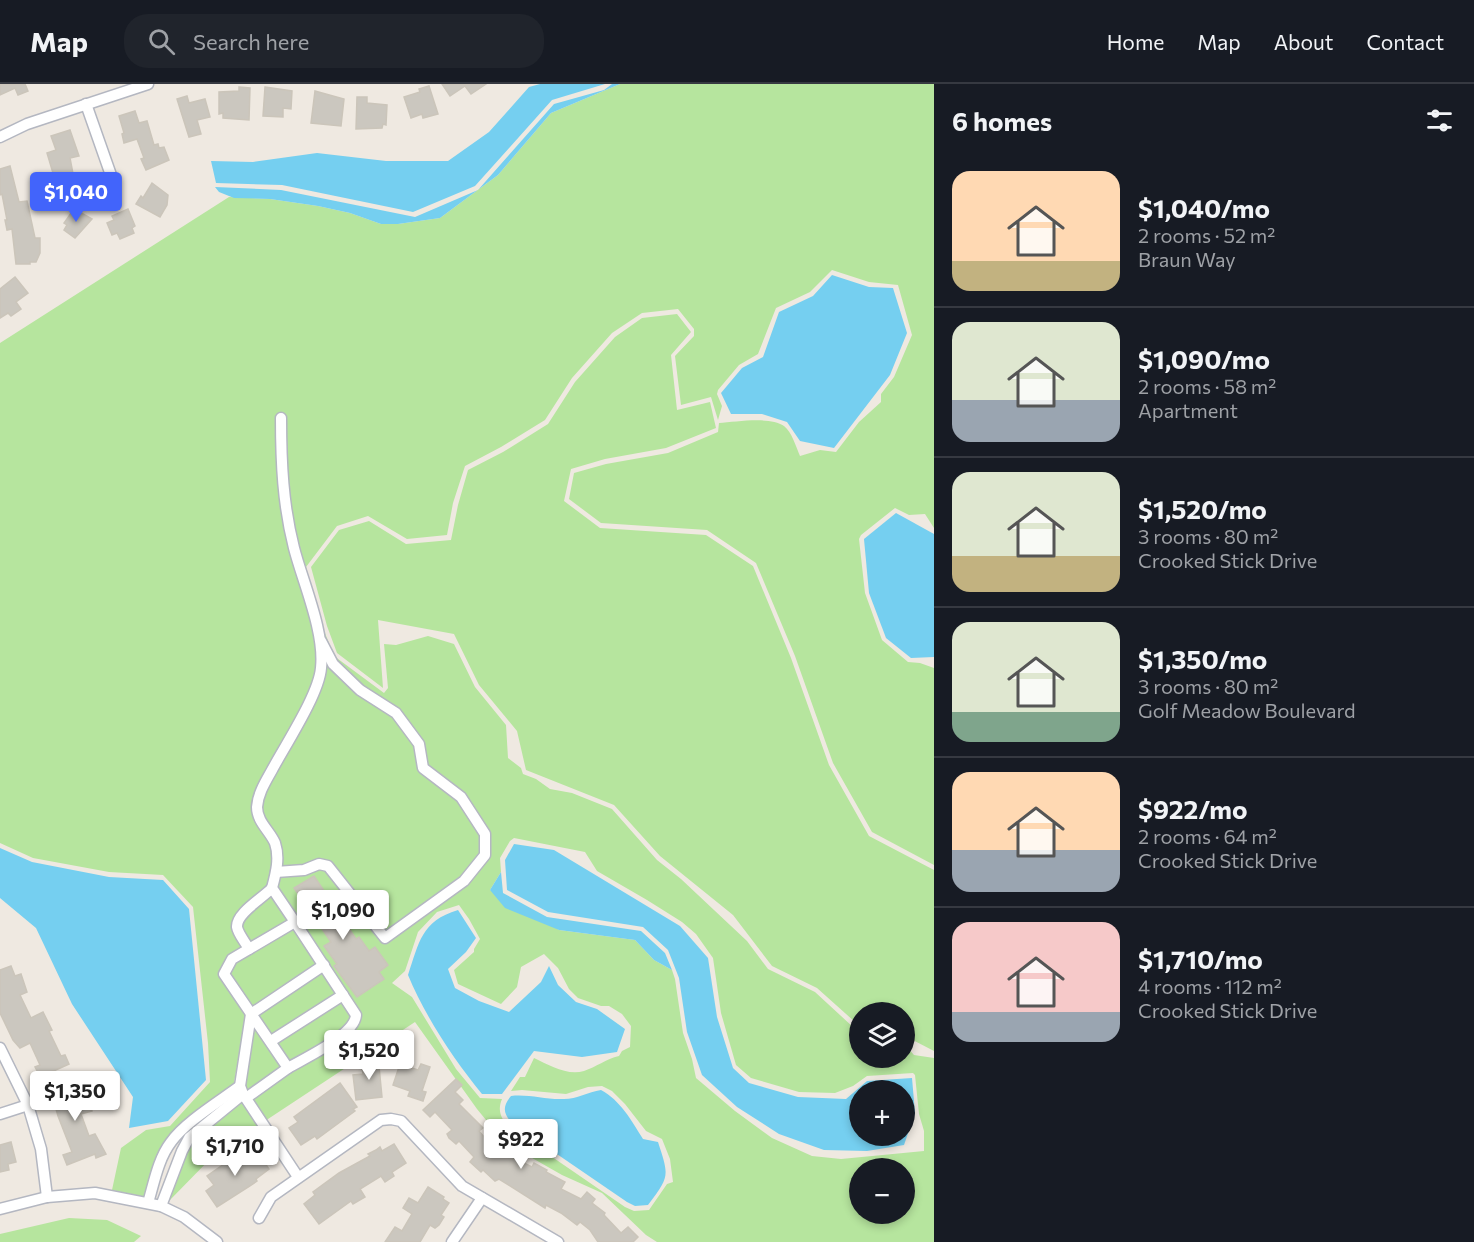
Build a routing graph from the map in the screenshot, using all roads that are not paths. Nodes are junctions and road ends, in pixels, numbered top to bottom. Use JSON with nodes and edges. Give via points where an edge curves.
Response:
{"nodes":[{"id":1,"x":148,"y":84,"type":"edge"},
{"id":2,"x":86,"y":104,"type":"junction"},
{"id":3,"x":0,"y":137,"type":"edge"},
{"id":4,"x":112,"y":178,"type":"dead end"},
{"id":5,"x":281,"y":418,"type":"dead end"},
{"id":6,"x":320,"y":639,"type":"junction"},
{"id":7,"x":276,"y":872,"type":"junction"},
{"id":8,"x":272,"y":888,"type":"junction"},
{"id":9,"x":295,"y":922,"type":"junction"},
{"id":10,"x":249,"y":949,"type":"junction"},
{"id":11,"x":324,"y":965,"type":"junction"},
{"id":12,"x":343,"y":995,"type":"junction"},
{"id":13,"x":251,"y":1014,"type":"junction"},
{"id":14,"x":271,"y":1041,"type":"junction"},
{"id":15,"x":0,"y":1048,"type":"edge"},
{"id":16,"x":288,"y":1068,"type":"junction"},
{"id":17,"x":243,"y":1093,"type":"junction"},
{"id":18,"x":28,"y":1105,"type":"junction"},
{"id":19,"x":0,"y":1114,"type":"edge"},
{"id":20,"x":158,"y":1169,"type":"junction"},
{"id":21,"x":173,"y":1174,"type":"junction"},
{"id":22,"x":298,"y":1177,"type":"junction"},
{"id":23,"x":47,"y":1197,"type":"junction"},
{"id":24,"x":482,"y":1198,"type":"junction"},
{"id":25,"x":148,"y":1203,"type":"junction"},
{"id":26,"x":161,"y":1206,"type":"junction"},
{"id":27,"x":0,"y":1209,"type":"edge"},
{"id":28,"x":259,"y":1218,"type":"dead end"},
{"id":29,"x":217,"y":1242,"type":"edge"},
{"id":30,"x":452,"y":1242,"type":"edge"},
{"id":31,"x":558,"y":1242,"type":"edge"}],
"edges":[{"from":1,"to":2,"type":"street"},
{"from":2,"to":3,"type":"street"},
{"from":2,"to":4,"type":"street"},
{"from":5,"to":6,"type":"street","via":[[284,504]]},
{"from":6,"to":7,"type":"street","via":[[321,669],[309,704],[260,792],[257,808],[260,821],[274,842]]},
{"from":6,"to":7,"type":"street","via":[[333,664],[360,690],[396,713],[419,744],[423,768],[461,797],[485,834],[484,855],[464,881],[385,938],[328,866],[319,864],[304,870]]},
{"from":7,"to":8,"type":"street"},
{"from":8,"to":9,"type":"street"},
{"from":8,"to":10,"type":"street","via":[[238,921],[237,928]]},
{"from":9,"to":10,"type":"street"},
{"from":9,"to":11,"type":"street"},
{"from":10,"to":13,"type":"street","via":[[232,959],[224,974]]},
{"from":11,"to":12,"type":"street"},
{"from":11,"to":13,"type":"street"},
{"from":12,"to":14,"type":"street"},
{"from":12,"to":16,"type":"street","via":[[356,1021],[348,1031]]},
{"from":13,"to":14,"type":"street"},
{"from":13,"to":17,"type":"street"},
{"from":14,"to":16,"type":"street"},
{"from":15,"to":18,"type":"street"},
{"from":16,"to":17,"type":"street"},
{"from":17,"to":20,"type":"street","via":[[179,1133],[170,1142]]},
{"from":17,"to":21,"type":"street","via":[[189,1138]]},
{"from":17,"to":22,"type":"street"},
{"from":18,"to":19,"type":"street"},
{"from":18,"to":23,"type":"street","via":[[41,1149]]},
{"from":20,"to":21,"type":"street"},
{"from":20,"to":25,"type":"street"},
{"from":21,"to":26,"type":"street"},
{"from":22,"to":24,"type":"street","via":[[381,1120],[391,1119],[405,1125],[462,1186]]},
{"from":22,"to":28,"type":"street","via":[[271,1197]]},
{"from":23,"to":25,"type":"street","via":[[95,1193]]},
{"from":23,"to":27,"type":"street"},
{"from":24,"to":30,"type":"street"},
{"from":24,"to":31,"type":"street"},
{"from":25,"to":26,"type":"street"},
{"from":26,"to":29,"type":"street","via":[[184,1217]]}]}
